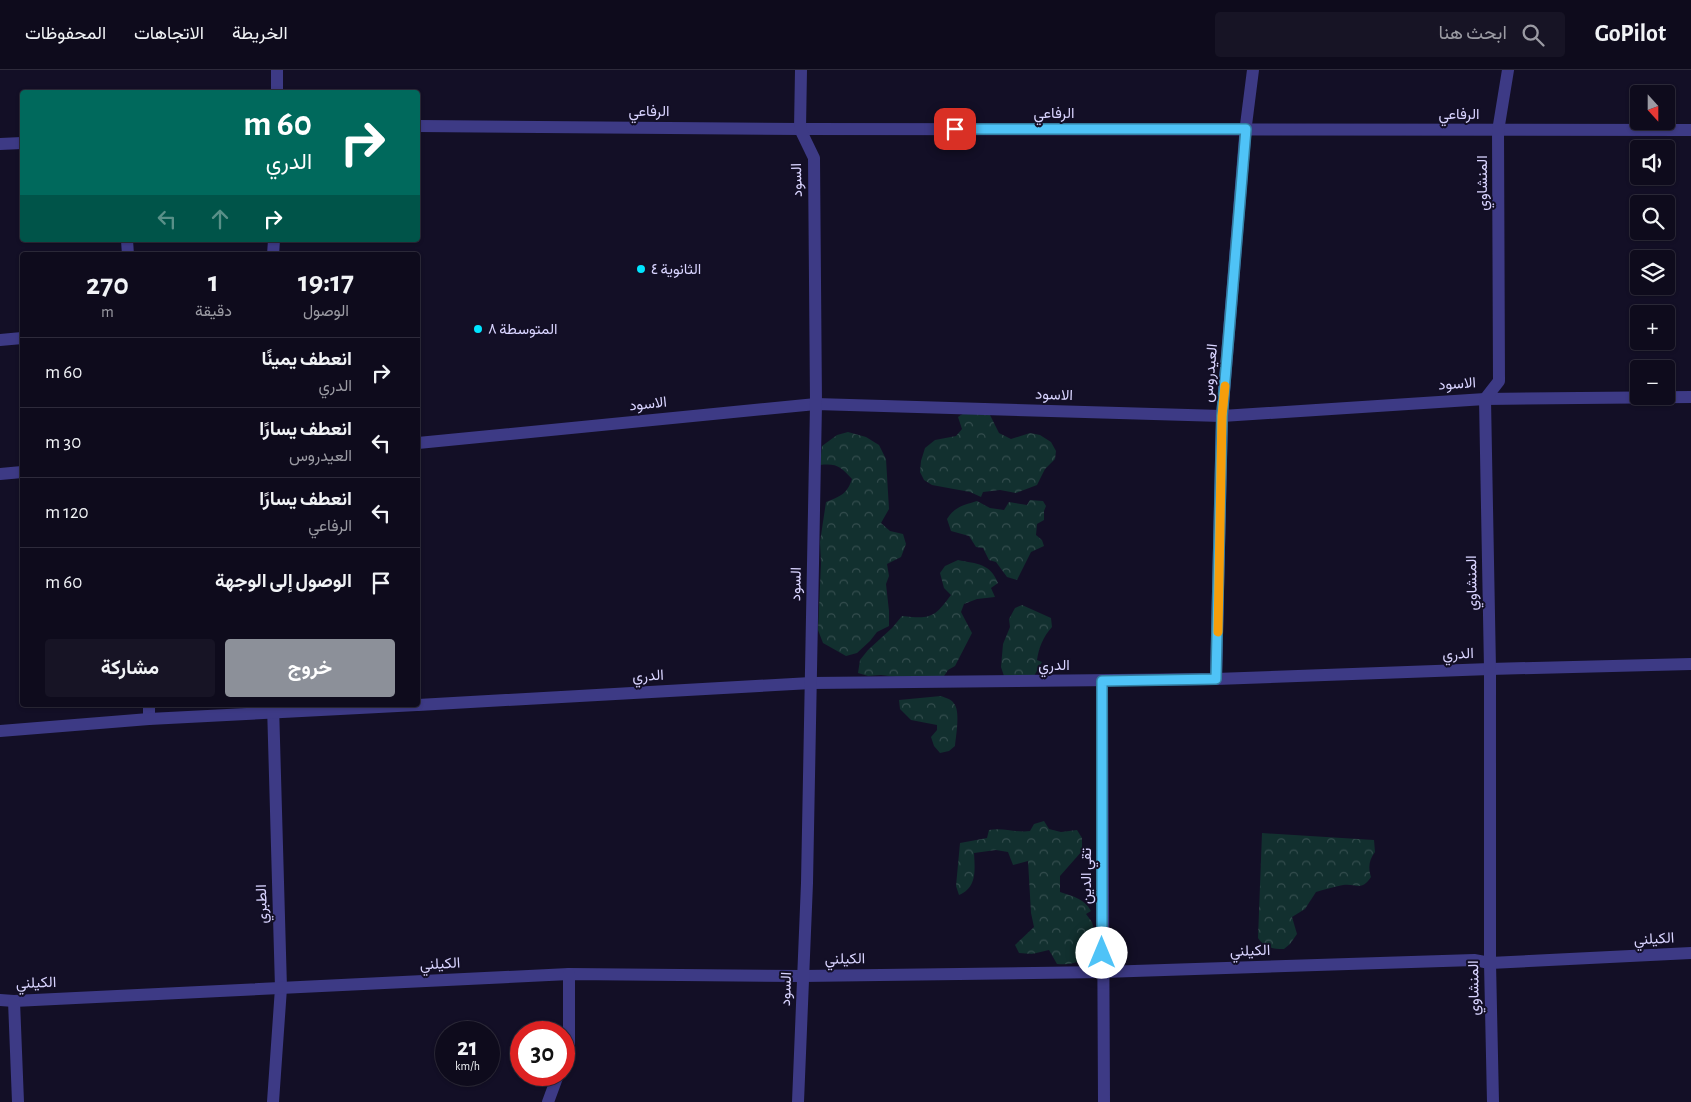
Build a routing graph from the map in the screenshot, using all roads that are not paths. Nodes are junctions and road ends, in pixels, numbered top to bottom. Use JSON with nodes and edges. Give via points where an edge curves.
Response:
{"nodes":[{"id":1,"x":277,"y":70,"type":"edge"},
{"id":2,"x":801,"y":70,"type":"edge"},
{"id":3,"x":1254,"y":70,"type":"edge"},
{"id":4,"x":1508,"y":70,"type":"edge"},
{"id":5,"x":277,"y":90,"type":"edge"},
{"id":6,"x":420,"y":126,"type":"edge"},
{"id":7,"x":800,"y":129,"type":"junction"},
{"id":8,"x":1246,"y":129,"type":"junction"},
{"id":9,"x":1691,"y":130,"type":"edge"},
{"id":10,"x":1498,"y":131,"type":"junction"},
{"id":11,"x":20,"y":143,"type":"edge"},
{"id":12,"x":0,"y":144,"type":"edge"},
{"id":13,"x":20,"y":338,"type":"edge"},
{"id":14,"x":0,"y":340,"type":"edge"},
{"id":15,"x":1691,"y":397,"type":"edge"},
{"id":16,"x":1485,"y":399,"type":"junction"},
{"id":17,"x":816,"y":404,"type":"junction"},
{"id":18,"x":1222,"y":416,"type":"junction"},
{"id":19,"x":420,"y":443,"type":"edge"},
{"id":20,"x":20,"y":472,"type":"edge"},
{"id":21,"x":0,"y":474,"type":"edge"},
{"id":22,"x":1691,"y":664,"type":"edge"},
{"id":23,"x":1490,"y":669,"type":"junction"},
{"id":24,"x":1216,"y":679,"type":"junction"},
{"id":25,"x":1102,"y":681,"type":"junction"},
{"id":26,"x":811,"y":683,"type":"junction"},
{"id":27,"x":420,"y":705,"type":"edge"},
{"id":28,"x":149,"y":707,"type":"edge"},
{"id":29,"x":345,"y":707,"type":"edge"},
{"id":30,"x":273,"y":709,"type":"edge"},
{"id":31,"x":149,"y":719,"type":"junction"},
{"id":32,"x":0,"y":731,"type":"edge"},
{"id":33,"x":1691,"y":953,"type":"edge"},
{"id":34,"x":1490,"y":963,"type":"junction"},
{"id":35,"x":1103,"y":972,"type":"junction"},
{"id":36,"x":569,"y":974,"type":"junction"},
{"id":37,"x":802,"y":976,"type":"junction"},
{"id":38,"x":281,"y":988,"type":"junction"},
{"id":39,"x":0,"y":1000,"type":"edge"},
{"id":40,"x":14,"y":1001,"type":"junction"},
{"id":41,"x":569,"y":1021,"type":"edge"},
{"id":42,"x":554,"y":1086,"type":"edge"},
{"id":43,"x":18,"y":1102,"type":"edge"},
{"id":44,"x":273,"y":1102,"type":"edge"},
{"id":45,"x":548,"y":1102,"type":"edge"},
{"id":46,"x":798,"y":1102,"type":"edge"},
{"id":47,"x":1104,"y":1102,"type":"edge"},
{"id":48,"x":1493,"y":1102,"type":"edge"}],
"edges":[{"from":1,"to":5,"type":"street"},
{"from":2,"to":7,"type":"street","name":"السود"},
{"from":3,"to":8,"type":"street","name":"العيدروس"},
{"from":4,"to":10,"type":"street","name":"المنشاوي"},
{"from":6,"to":7,"type":"street","name":"الرفاعي"},
{"from":7,"to":8,"type":"street","name":"الرفاعي"},
{"from":7,"to":17,"type":"street","name":"السود","via":[[814,158]]},
{"from":8,"to":10,"type":"street","name":"الرفاعي"},
{"from":8,"to":18,"type":"street","name":"العيدروس"},
{"from":9,"to":10,"type":"street","name":"الرفاعي"},
{"from":10,"to":16,"type":"street","name":"المنشاوي","via":[[1499,381]]},
{"from":11,"to":12,"type":"street"},
{"from":13,"to":14,"type":"street"},
{"from":15,"to":16,"type":"street","name":"الاسود"},
{"from":16,"to":18,"type":"street","name":"الاسود"},
{"from":16,"to":23,"type":"street","name":"المنشاوي"},
{"from":17,"to":18,"type":"street","name":"الاسود"},
{"from":17,"to":19,"type":"street","name":"الاسود"},
{"from":17,"to":26,"type":"street","name":"السود"},
{"from":18,"to":24,"type":"street","name":"العيدروس"},
{"from":20,"to":21,"type":"street"},
{"from":22,"to":23,"type":"street","name":"الدري"},
{"from":23,"to":24,"type":"street","name":"الدري"},
{"from":23,"to":34,"type":"street","name":"المنشاوي"},
{"from":24,"to":25,"type":"street","name":"الدري"},
{"from":25,"to":26,"type":"street","name":"الدري"},
{"from":25,"to":35,"type":"street","name":"تقي الدين"},
{"from":26,"to":27,"type":"street","name":"الدري"},
{"from":26,"to":37,"type":"street","name":"السود"},
{"from":28,"to":31,"type":"street"},
{"from":29,"to":30,"type":"street","name":"الدري"},
{"from":30,"to":31,"type":"street","name":"الدري"},
{"from":30,"to":38,"type":"street","name":"الطبري"},
{"from":31,"to":32,"type":"street","name":"الدري"},
{"from":33,"to":34,"type":"street","name":"الكيلني"},
{"from":34,"to":35,"type":"street","name":"الكيلني","via":[[1474,960]]},
{"from":34,"to":48,"type":"street","name":"المنشاوي"},
{"from":35,"to":37,"type":"street","name":"الكيلني"},
{"from":35,"to":47,"type":"street","name":"تقي الدين"},
{"from":36,"to":37,"type":"street","name":"الكيلني"},
{"from":36,"to":38,"type":"street","name":"الكيلني"},
{"from":36,"to":41,"type":"street"},
{"from":37,"to":46,"type":"street","name":"السود"},
{"from":38,"to":40,"type":"street","name":"الكيلني"},
{"from":38,"to":44,"type":"street","name":"الطبري"},
{"from":39,"to":40,"type":"street","name":"الكيلني"},
{"from":40,"to":43,"type":"street"},
{"from":42,"to":45,"type":"street"}]}
